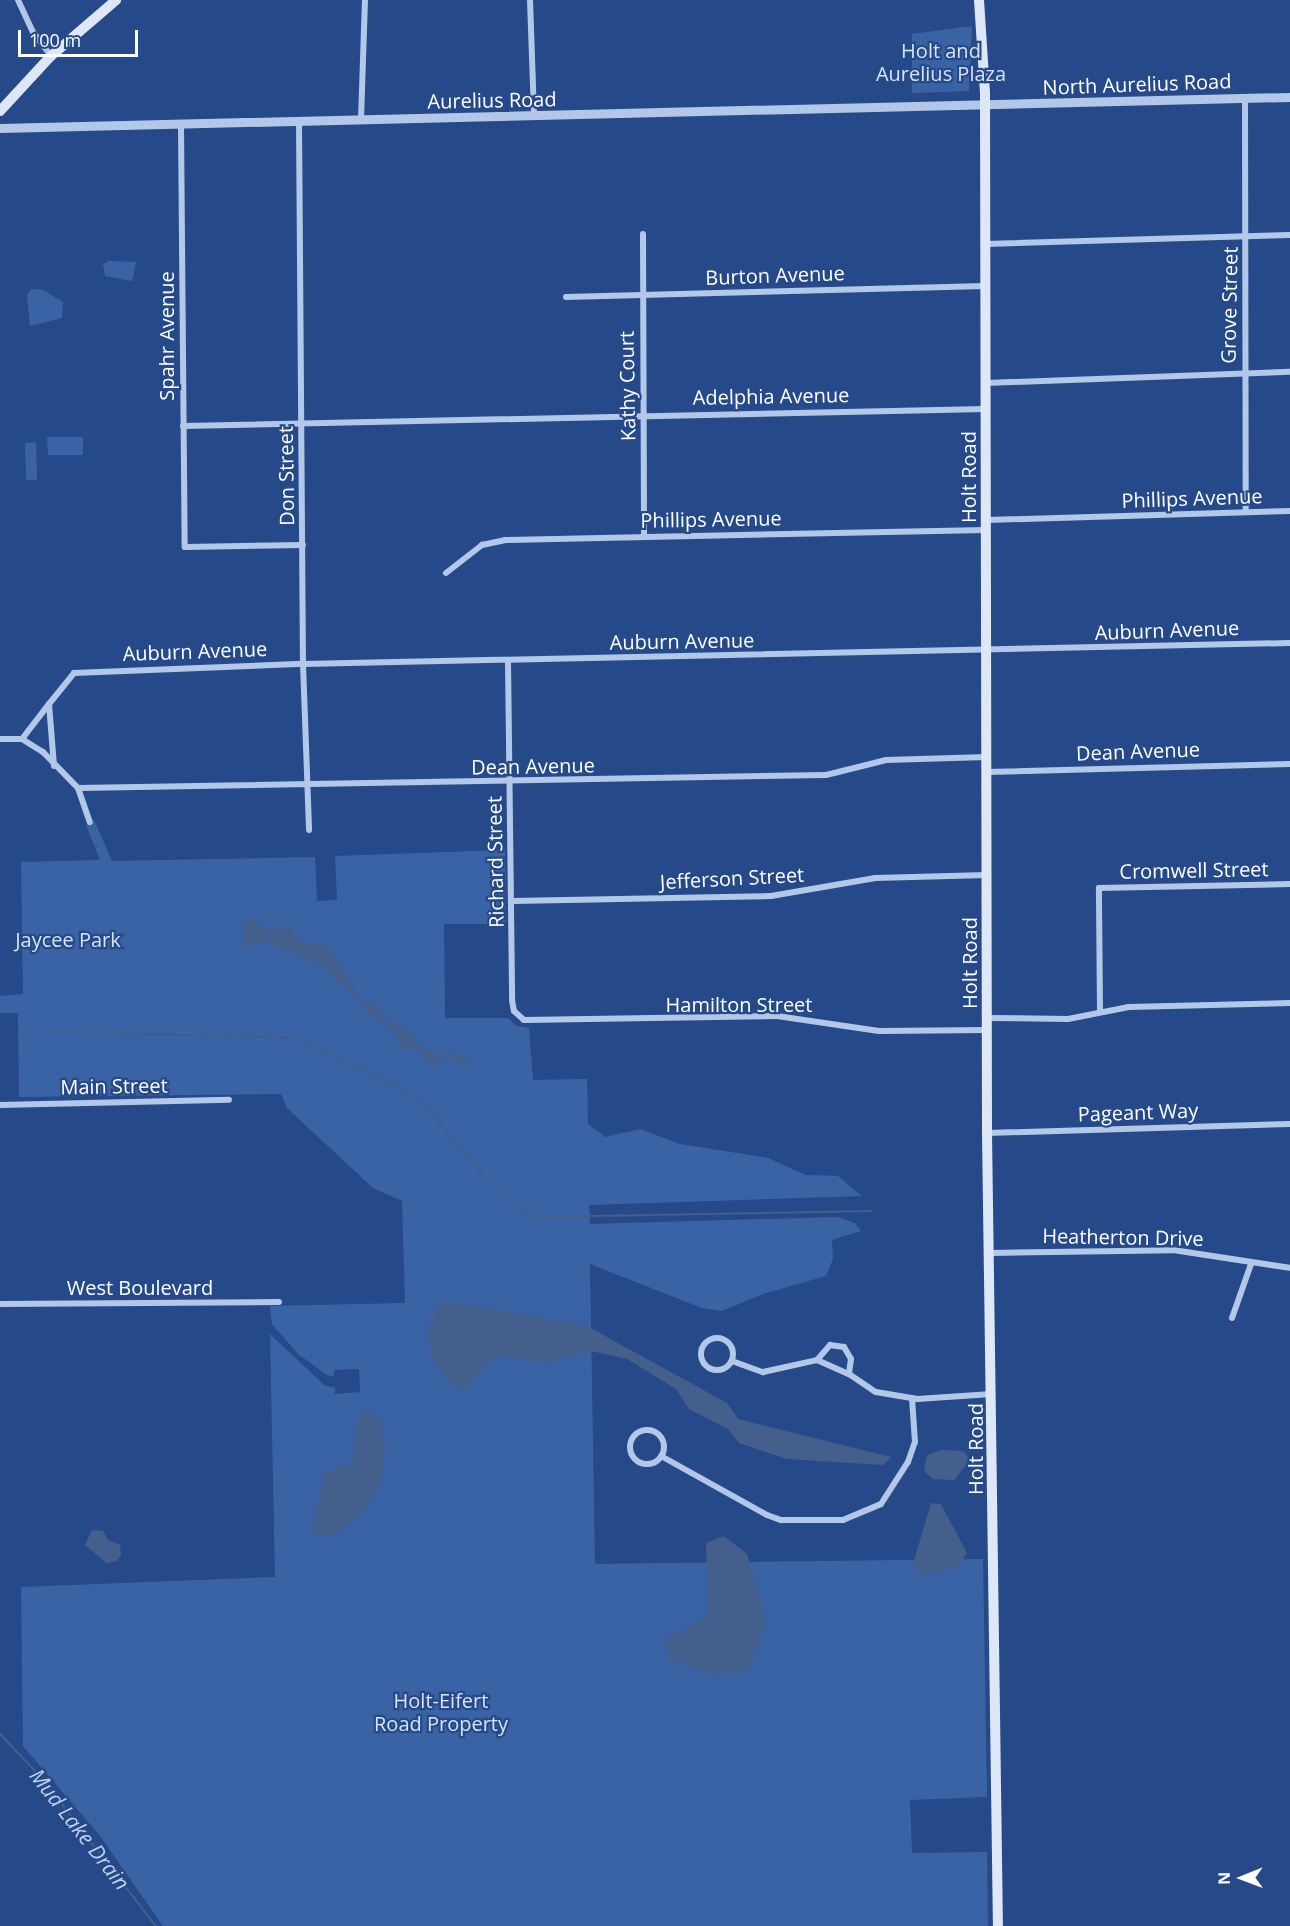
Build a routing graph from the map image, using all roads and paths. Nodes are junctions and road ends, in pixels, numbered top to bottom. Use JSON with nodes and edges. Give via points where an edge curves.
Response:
{"nodes":[{"id":1,"x":18,"y":0,"type":"edge"},
{"id":2,"x":116,"y":0,"type":"edge"},
{"id":3,"x":365,"y":0,"type":"edge"},
{"id":4,"x":530,"y":0,"type":"edge"},
{"id":5,"x":979,"y":0,"type":"edge"},
{"id":6,"x":51,"y":56,"type":"junction"},
{"id":7,"x":1290,"y":97,"type":"edge"},
{"id":8,"x":1245,"y":99,"type":"junction"},
{"id":9,"x":985,"y":106,"type":"junction"},
{"id":10,"x":0,"y":111,"type":"edge"},
{"id":11,"x":534,"y":117,"type":"junction"},
{"id":12,"x":362,"y":120,"type":"junction"},
{"id":13,"x":298,"y":122,"type":"junction"},
{"id":14,"x":181,"y":126,"type":"junction"},
{"id":15,"x":0,"y":128,"type":"edge"},
{"id":16,"x":644,"y":234,"type":"dead end"},
{"id":17,"x":1290,"y":235,"type":"edge"},
{"id":18,"x":1246,"y":236,"type":"junction"},
{"id":19,"x":986,"y":244,"type":"junction"},
{"id":20,"x":986,"y":286,"type":"junction"},
{"id":21,"x":644,"y":295,"type":"junction"},
{"id":22,"x":566,"y":297,"type":"dead end"},
{"id":23,"x":1290,"y":372,"type":"edge"},
{"id":24,"x":1245,"y":374,"type":"junction"},
{"id":25,"x":986,"y":383,"type":"junction"},
{"id":26,"x":986,"y":409,"type":"junction"},
{"id":27,"x":644,"y":414,"type":"junction"},
{"id":28,"x":302,"y":422,"type":"junction"},
{"id":29,"x":183,"y":426,"type":"junction"},
{"id":30,"x":1290,"y":511,"type":"edge"},
{"id":31,"x":1246,"y":512,"type":"junction"},
{"id":32,"x":987,"y":525,"type":"junction"},
{"id":33,"x":644,"y":537,"type":"junction"},
{"id":34,"x":303,"y":545,"type":"junction"},
{"id":35,"x":446,"y":573,"type":"dead end"},
{"id":36,"x":1290,"y":643,"type":"edge"},
{"id":37,"x":987,"y":651,"type":"junction"},
{"id":38,"x":508,"y":661,"type":"junction"},
{"id":39,"x":303,"y":664,"type":"junction"},
{"id":40,"x":50,"y":704,"type":"junction"},
{"id":41,"x":0,"y":739,"type":"edge"},
{"id":42,"x":22,"y":739,"type":"junction"},
{"id":43,"x":987,"y":757,"type":"junction"},
{"id":44,"x":1290,"y":764,"type":"edge"},
{"id":45,"x":54,"y":766,"type":"junction"},
{"id":46,"x":987,"y":772,"type":"junction"},
{"id":47,"x":510,"y":783,"type":"junction"},
{"id":48,"x":308,"y":787,"type":"junction"},
{"id":49,"x":78,"y":788,"type":"junction"},
{"id":50,"x":90,"y":822,"type":"dead end"},
{"id":51,"x":309,"y":830,"type":"dead end"},
{"id":52,"x":987,"y":875,"type":"junction"},
{"id":53,"x":1290,"y":884,"type":"edge"},
{"id":54,"x":513,"y":901,"type":"junction"},
{"id":55,"x":1290,"y":1003,"type":"edge"},
{"id":56,"x":1100,"y":1012,"type":"junction"},
{"id":57,"x":524,"y":1020,"type":"joint"},
{"id":58,"x":988,"y":1024,"type":"junction"},
{"id":59,"x":229,"y":1100,"type":"dead end"},
{"id":60,"x":0,"y":1105,"type":"edge"},
{"id":61,"x":1290,"y":1124,"type":"edge"},
{"id":62,"x":987,"y":1133,"type":"junction"},
{"id":63,"x":990,"y":1253,"type":"junction"},
{"id":64,"x":1251,"y":1264,"type":"junction"},
{"id":65,"x":1290,"y":1268,"type":"edge"},
{"id":66,"x":279,"y":1302,"type":"dead end"},
{"id":67,"x":0,"y":1304,"type":"edge"},
{"id":68,"x":1232,"y":1318,"type":"dead end"},
{"id":69,"x":817,"y":1360,"type":"junction"},
{"id":70,"x":732,"y":1361,"type":"junction"},
{"id":71,"x":849,"y":1374,"type":"junction"},
{"id":72,"x":992,"y":1394,"type":"junction"},
{"id":73,"x":912,"y":1398,"type":"junction"},
{"id":74,"x":661,"y":1456,"type":"junction"},
{"id":75,"x":998,"y":1926,"type":"edge"}],
"edges":[{"from":1,"to":6,"type":"street","via":[[33,32]]},
{"from":2,"to":6,"type":"main road"},
{"from":3,"to":12,"type":"street"},
{"from":4,"to":11,"type":"street"},
{"from":5,"to":9,"type":"main road","name":"Holt Road"},
{"from":6,"to":10,"type":"main road"},
{"from":7,"to":8,"type":"street","name":"North Aurelius Road"},
{"from":8,"to":9,"type":"street","name":"North Aurelius Road"},
{"from":8,"to":18,"type":"street","name":"Grove Street"},
{"from":9,"to":11,"type":"street","name":"Aurelius Road"},
{"from":9,"to":19,"type":"main road","name":"Holt Road"},
{"from":11,"to":12,"type":"street","name":"Aurelius Road"},
{"from":12,"to":13,"type":"street","name":"Aurelius Road"},
{"from":13,"to":14,"type":"street","name":"Aurelius Road"},
{"from":13,"to":28,"type":"street","name":"Don Street"},
{"from":14,"to":15,"type":"street","name":"Aurelius Road"},
{"from":14,"to":29,"type":"street","name":"Spahr Avenue"},
{"from":16,"to":21,"type":"street","name":"Kathy Court"},
{"from":17,"to":18,"type":"street"},
{"from":18,"to":19,"type":"street"},
{"from":18,"to":24,"type":"street","name":"Grove Street"},
{"from":19,"to":20,"type":"main road","name":"Holt Road"},
{"from":20,"to":21,"type":"street","name":"Burton Avenue"},
{"from":20,"to":25,"type":"main road","name":"Holt Road"},
{"from":21,"to":22,"type":"street","name":"Burton Avenue"},
{"from":21,"to":27,"type":"street","name":"Kathy Court"},
{"from":23,"to":24,"type":"street"},
{"from":24,"to":25,"type":"street"},
{"from":24,"to":31,"type":"street","name":"Grove Street"},
{"from":25,"to":26,"type":"main road","name":"Holt Road"},
{"from":26,"to":27,"type":"street","name":"Adelphia Avenue"},
{"from":26,"to":32,"type":"main road","name":"Holt Road"},
{"from":27,"to":28,"type":"street","name":"Adelphia Avenue"},
{"from":27,"to":33,"type":"street","name":"Kathy Court"},
{"from":28,"to":29,"type":"street"},
{"from":28,"to":34,"type":"street","name":"Don Street"},
{"from":29,"to":34,"type":"street","name":"Spahr Avenue","via":[[185,547]]},
{"from":30,"to":31,"type":"street","name":"Phillips Avenue"},
{"from":31,"to":32,"type":"street","name":"Phillips Avenue"},
{"from":32,"to":33,"type":"street","name":"Phillips Avenue"},
{"from":32,"to":37,"type":"main road","name":"Holt Road"},
{"from":33,"to":35,"type":"street","name":"Phillips Avenue","via":[[493,542],[482,545]]},
{"from":34,"to":39,"type":"street","name":"Don Street"},
{"from":36,"to":37,"type":"street","name":"Auburn Avenue"},
{"from":37,"to":38,"type":"street","name":"Auburn Avenue"},
{"from":37,"to":43,"type":"main road","name":"Holt Road"},
{"from":38,"to":39,"type":"street","name":"Auburn Avenue"},
{"from":38,"to":47,"type":"street","name":"Richard Street"},
{"from":39,"to":40,"type":"street","name":"Auburn Avenue","via":[[74,673]]},
{"from":39,"to":48,"type":"street","name":"Don Street"},
{"from":40,"to":42,"type":"street"},
{"from":40,"to":45,"type":"street"},
{"from":41,"to":42,"type":"street"},
{"from":42,"to":45,"type":"street"},
{"from":43,"to":46,"type":"main road","name":"Holt Road"},
{"from":43,"to":47,"type":"street","name":"Dean Avenue","via":[[886,760],[826,775]]},
{"from":44,"to":46,"type":"street","name":"Dean Avenue"},
{"from":45,"to":49,"type":"street"},
{"from":46,"to":52,"type":"main road","name":"Holt Road"},
{"from":47,"to":48,"type":"street","name":"Dean Avenue"},
{"from":47,"to":54,"type":"street","name":"Richard Street"},
{"from":48,"to":49,"type":"street","name":"Dean Avenue"},
{"from":48,"to":51,"type":"street","name":"Don Street"},
{"from":49,"to":50,"type":"street"},
{"from":52,"to":54,"type":"street","name":"Jefferson Street","via":[[875,878],[771,896]]},
{"from":52,"to":58,"type":"main road","name":"Holt Road"},
{"from":53,"to":56,"type":"street","name":"Cromwell Street","via":[[1099,888]]},
{"from":54,"to":57,"type":"street","name":"Richard Street","via":[[514,1011]]},
{"from":55,"to":56,"type":"street","name":"Hamilton Street","via":[[1129,1007]]},
{"from":56,"to":58,"type":"street","name":"Hamilton Street","via":[[1068,1019]]},
{"from":57,"to":58,"type":"street","name":"Hamilton Street","via":[[777,1016],[879,1031]]},
{"from":58,"to":62,"type":"main road","name":"Holt Road"},
{"from":59,"to":60,"type":"street","name":"Main Street"},
{"from":61,"to":62,"type":"street","name":"Pageant Way"},
{"from":62,"to":63,"type":"main road","name":"Holt Road"},
{"from":63,"to":64,"type":"street","name":"Heatherton Drive","via":[[1173,1250]]},
{"from":63,"to":72,"type":"main road","name":"Holt Road"},
{"from":64,"to":65,"type":"street","name":"Heatherton Drive"},
{"from":64,"to":68,"type":"street"},
{"from":66,"to":67,"type":"street","name":"West Boulevard"},
{"from":69,"to":70,"type":"street","via":[[764,1372]]},
{"from":69,"to":71,"type":"street"},
{"from":69,"to":71,"type":"street","via":[[830,1345],[844,1347],[851,1359]]},
{"from":70,"to":70,"type":"street","via":[[725,1369],[710,1369],[702,1361],[703,1346],[711,1339],[722,1338],[731,1345]]},
{"from":71,"to":73,"type":"street","via":[[876,1392]]},
{"from":72,"to":73,"type":"street"},
{"from":72,"to":75,"type":"main road","name":"Holt Road"},
{"from":73,"to":74,"type":"street","via":[[915,1442],[908,1462],[881,1504],[860,1516],[781,1520]]},
{"from":74,"to":74,"type":"street","via":[[654,1463],[639,1462],[630,1451],[632,1439],[642,1431],[659,1434],[664,1444]]}]}
